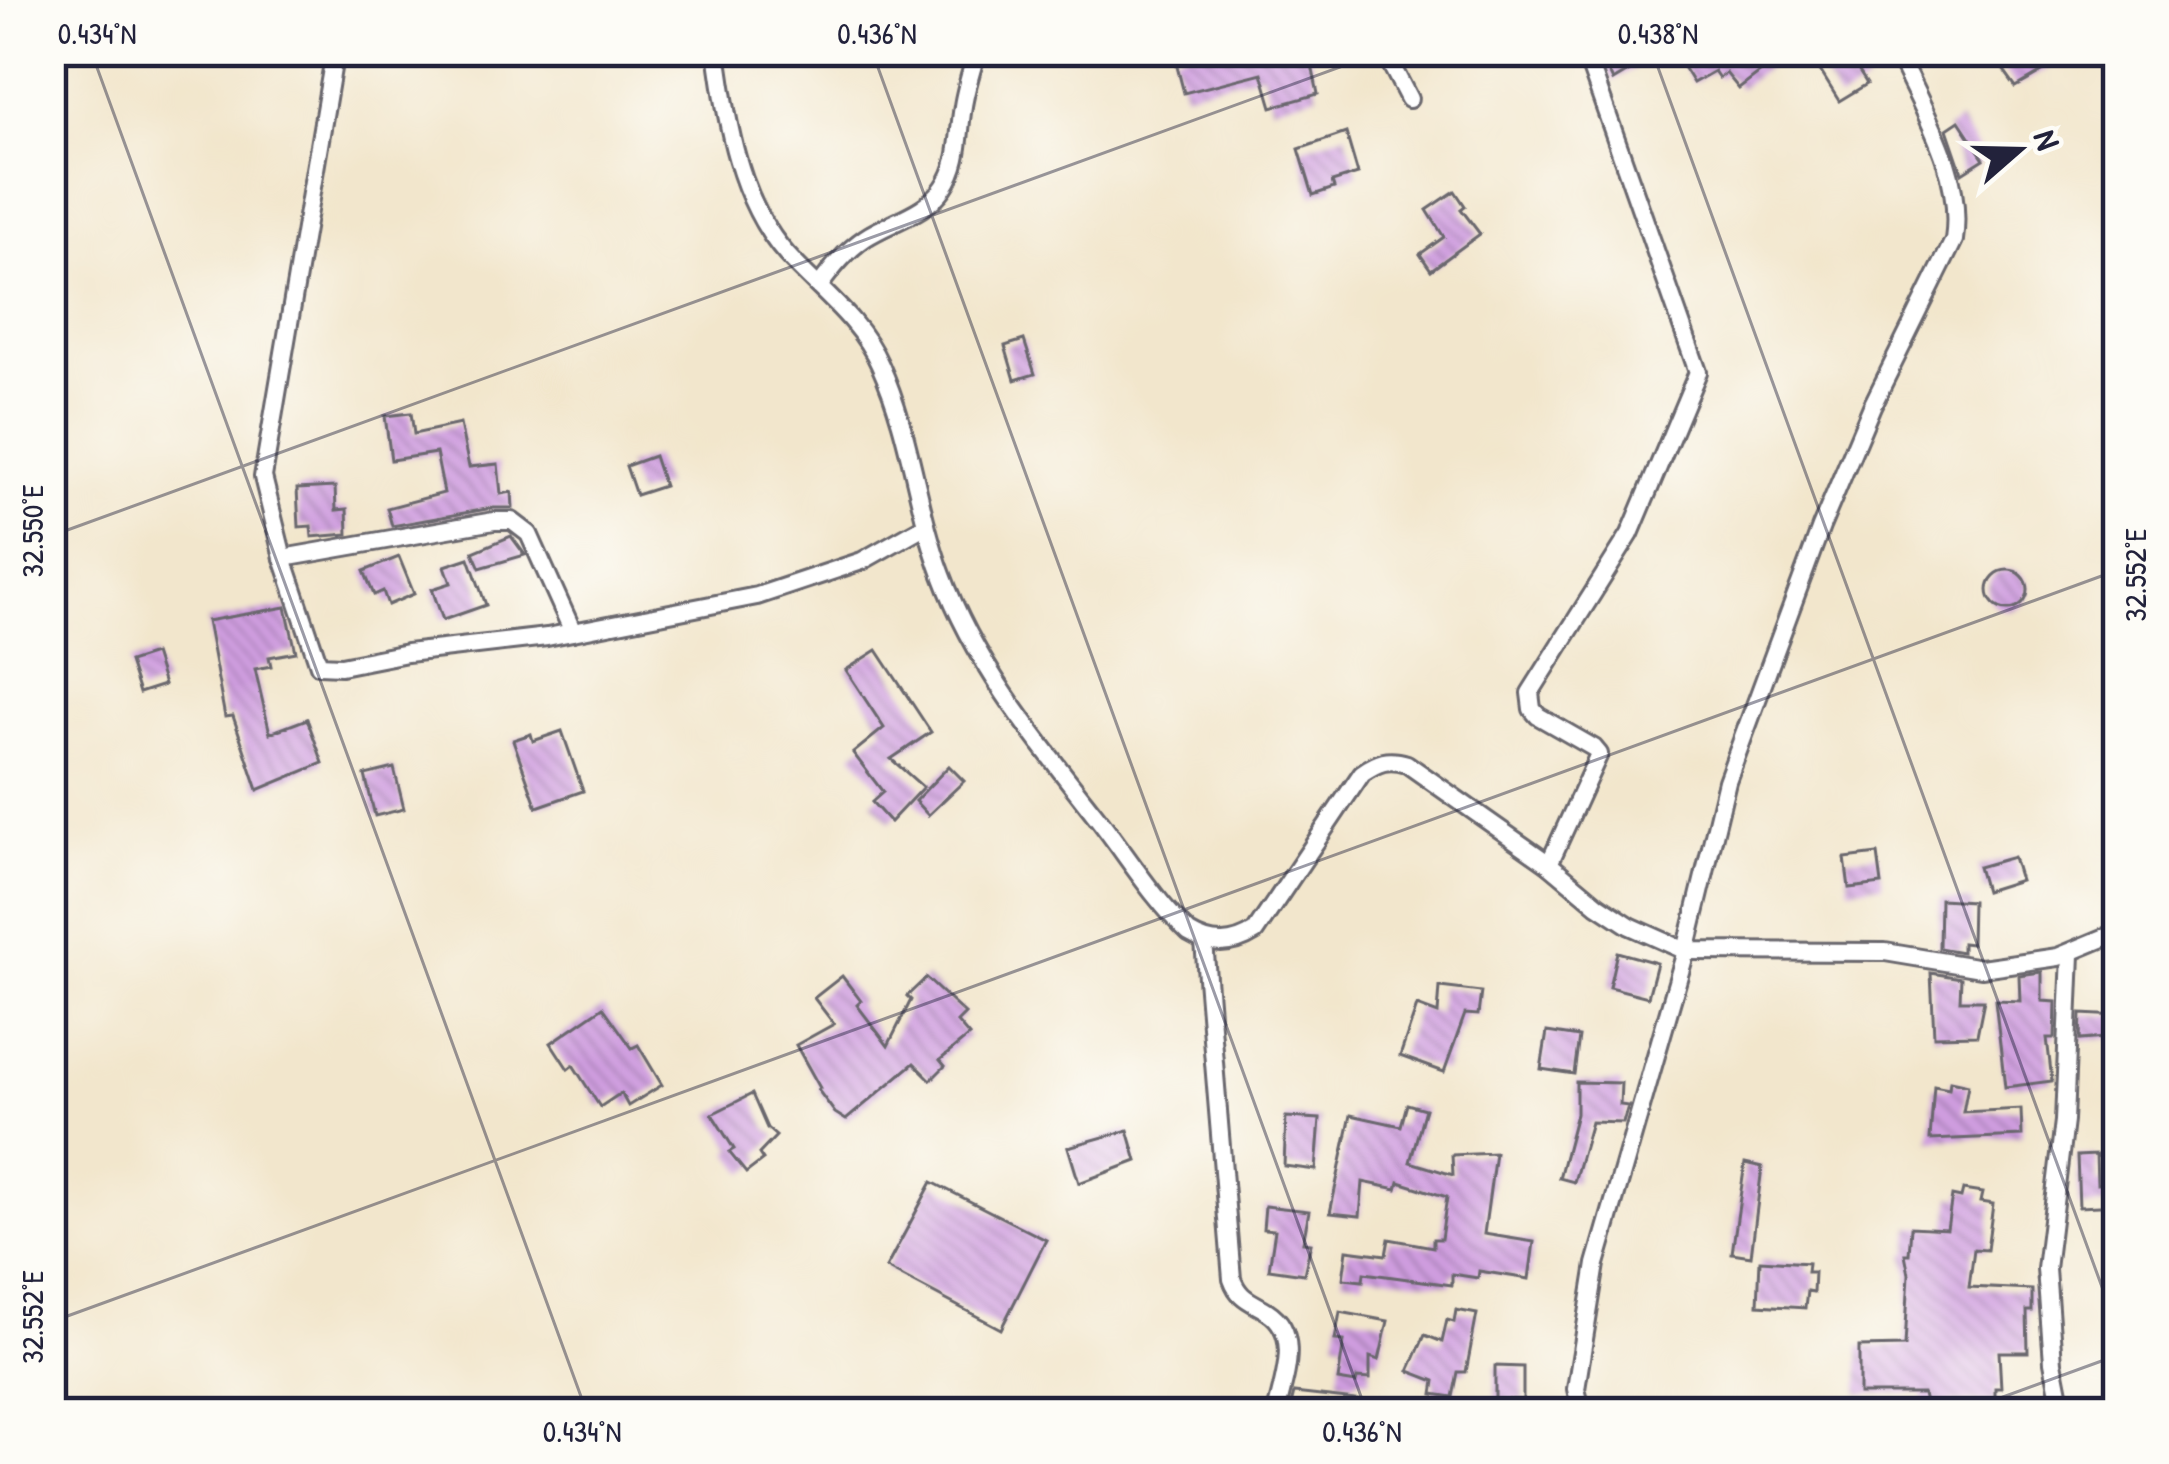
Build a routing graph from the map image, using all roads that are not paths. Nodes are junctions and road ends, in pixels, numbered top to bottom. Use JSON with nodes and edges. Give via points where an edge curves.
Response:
{"nodes":[{"id":1,"x":335,"y":51,"type":"edge"},
{"id":2,"x":717,"y":51,"type":"edge"},
{"id":3,"x":977,"y":51,"type":"edge"},
{"id":4,"x":1384,"y":51,"type":"edge"},
{"id":5,"x":1585,"y":51,"type":"edge"},
{"id":6,"x":1896,"y":51,"type":"edge"},
{"id":7,"x":1409,"y":99,"type":"dead end"},
{"id":8,"x":820,"y":285,"type":"junction"},
{"id":9,"x":926,"y":525,"type":"junction"},
{"id":10,"x":283,"y":557,"type":"junction"},
{"id":11,"x":573,"y":632,"type":"junction"},
{"id":12,"x":1549,"y":864,"type":"junction"},
{"id":13,"x":2118,"y":932,"type":"edge"},
{"id":14,"x":1204,"y":942,"type":"junction"},
{"id":15,"x":1686,"y":951,"type":"junction"},
{"id":16,"x":2071,"y":954,"type":"junction"},
{"id":17,"x":2118,"y":1394,"type":"edge"},
{"id":18,"x":1276,"y":1413,"type":"edge"},
{"id":19,"x":1582,"y":1413,"type":"edge"},
{"id":20,"x":2063,"y":1413,"type":"edge"},
{"id":21,"x":2095,"y":1413,"type":"edge"}],
"edges":[{"from":1,"to":10,"type":"street","via":[[263,477]]},
{"from":2,"to":8,"type":"street","via":[[756,208]]},
{"from":3,"to":8,"type":"street","via":[[962,139],[942,190],[863,239]]},
{"from":4,"to":7,"type":"street"},
{"from":5,"to":12,"type":"street","via":[[1698,372],[1630,534],[1530,693],[1538,716],[1599,754]]},
{"from":6,"to":15,"type":"street","via":[[1954,182],[1954,240],[1872,406],[1750,716]]},
{"from":8,"to":9,"type":"street","via":[[880,363]]},
{"from":9,"to":11,"type":"street","via":[[862,561],[757,596]]},
{"from":9,"to":14,"type":"street","via":[[964,625],[1010,704],[1173,918]]},
{"from":10,"to":11,"type":"street","via":[[512,521],[529,534]]},
{"from":10,"to":11,"type":"street","via":[[320,664]]},
{"from":12,"to":14,"type":"street","via":[[1407,764],[1383,761],[1353,784],[1264,923],[1243,939]]},
{"from":12,"to":15,"type":"street","via":[[1630,926]]},
{"from":13,"to":16,"type":"street"},
{"from":14,"to":18,"type":"street","via":[[1232,1279],[1288,1337]]},
{"from":15,"to":16,"type":"street","via":[[1885,952],[1981,968]]},
{"from":15,"to":19,"type":"street","via":[[1596,1264],[1576,1389]]},
{"from":16,"to":20,"type":"street","via":[[2064,1121],[2046,1269]]},
{"from":17,"to":21,"type":"street"}]}
